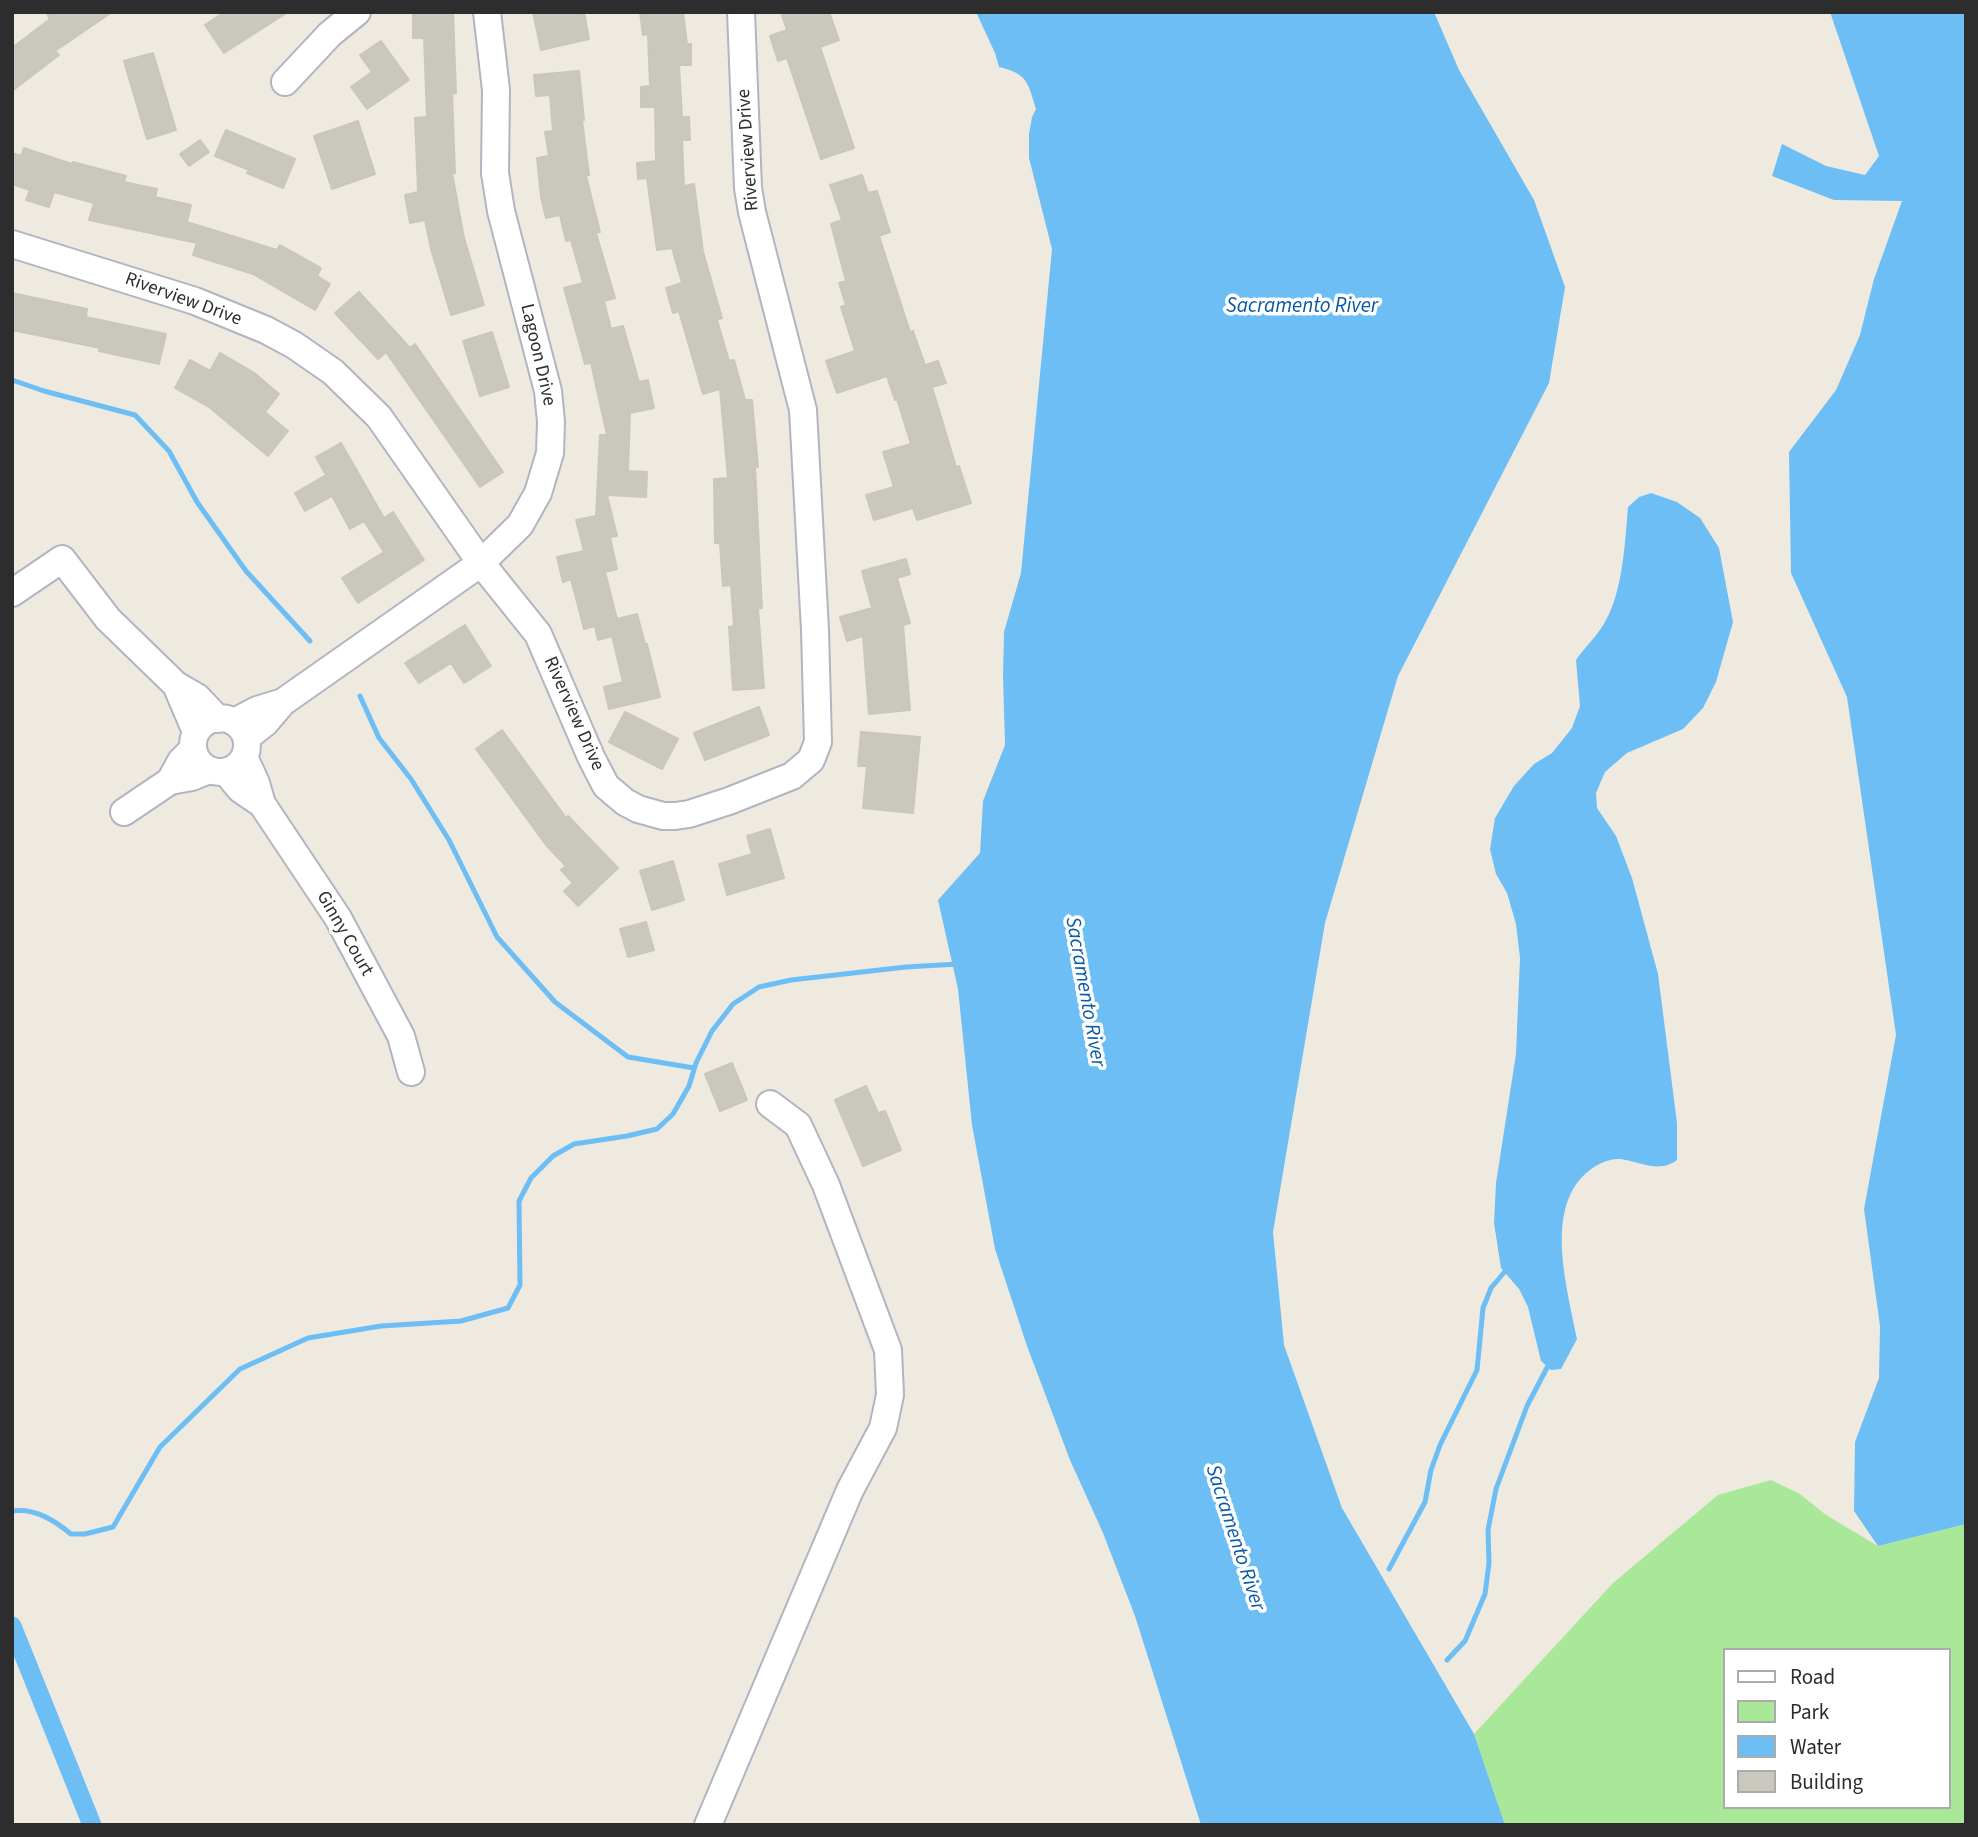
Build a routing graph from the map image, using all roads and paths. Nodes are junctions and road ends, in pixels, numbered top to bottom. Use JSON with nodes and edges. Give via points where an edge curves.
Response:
{"nodes":[{"id":1,"x":357,"y":12,"type":"edge"},
{"id":2,"x":487,"y":12,"type":"edge"},
{"id":3,"x":741,"y":12,"type":"edge"},
{"id":4,"x":285,"y":82,"type":"dead end"},
{"id":5,"x":12,"y":244,"type":"edge"},
{"id":6,"x":481,"y":563,"type":"junction"},
{"id":7,"x":12,"y":593,"type":"edge"},
{"id":8,"x":221,"y":745,"type":"junction"},
{"id":9,"x":124,"y":812,"type":"dead end"},
{"id":10,"x":411,"y":1072,"type":"dead end"},
{"id":11,"x":770,"y":1104,"type":"dead end"},
{"id":12,"x":708,"y":1825,"type":"edge"}],
"edges":[{"from":1,"to":4,"type":"street"},
{"from":2,"to":6,"type":"street","name":"Lagoon Drive","via":[[496,90],[501,211],[548,391],[551,422],[550,453],[538,493],[520,525]]},
{"from":3,"to":6,"type":"street","name":"Riverview Drive","via":[[751,212],[805,428],[818,742],[811,760],[792,776],[689,814],[663,816],[625,802],[606,786],[596,767],[538,634]]},
{"from":5,"to":6,"type":"street","name":"Riverview Drive","via":[[195,300],[266,330],[313,357],[379,417]]},
{"from":6,"to":8,"type":"street","name":"Lagoon Drive","via":[[283,702],[265,723]]},
{"from":7,"to":8,"type":"street","name":"Ginny Court","via":[[62,559],[108,619],[176,685],[197,697]]},
{"from":8,"to":9,"type":"street","via":[[192,778],[170,781]]},
{"from":8,"to":10,"type":"street","name":"Ginny Court","via":[[240,789],[262,804],[338,918],[401,1036]]},
{"from":11,"to":12,"type":"street","via":[[798,1125],[826,1185],[888,1350],[890,1395],[883,1428],[850,1490]]}]}
